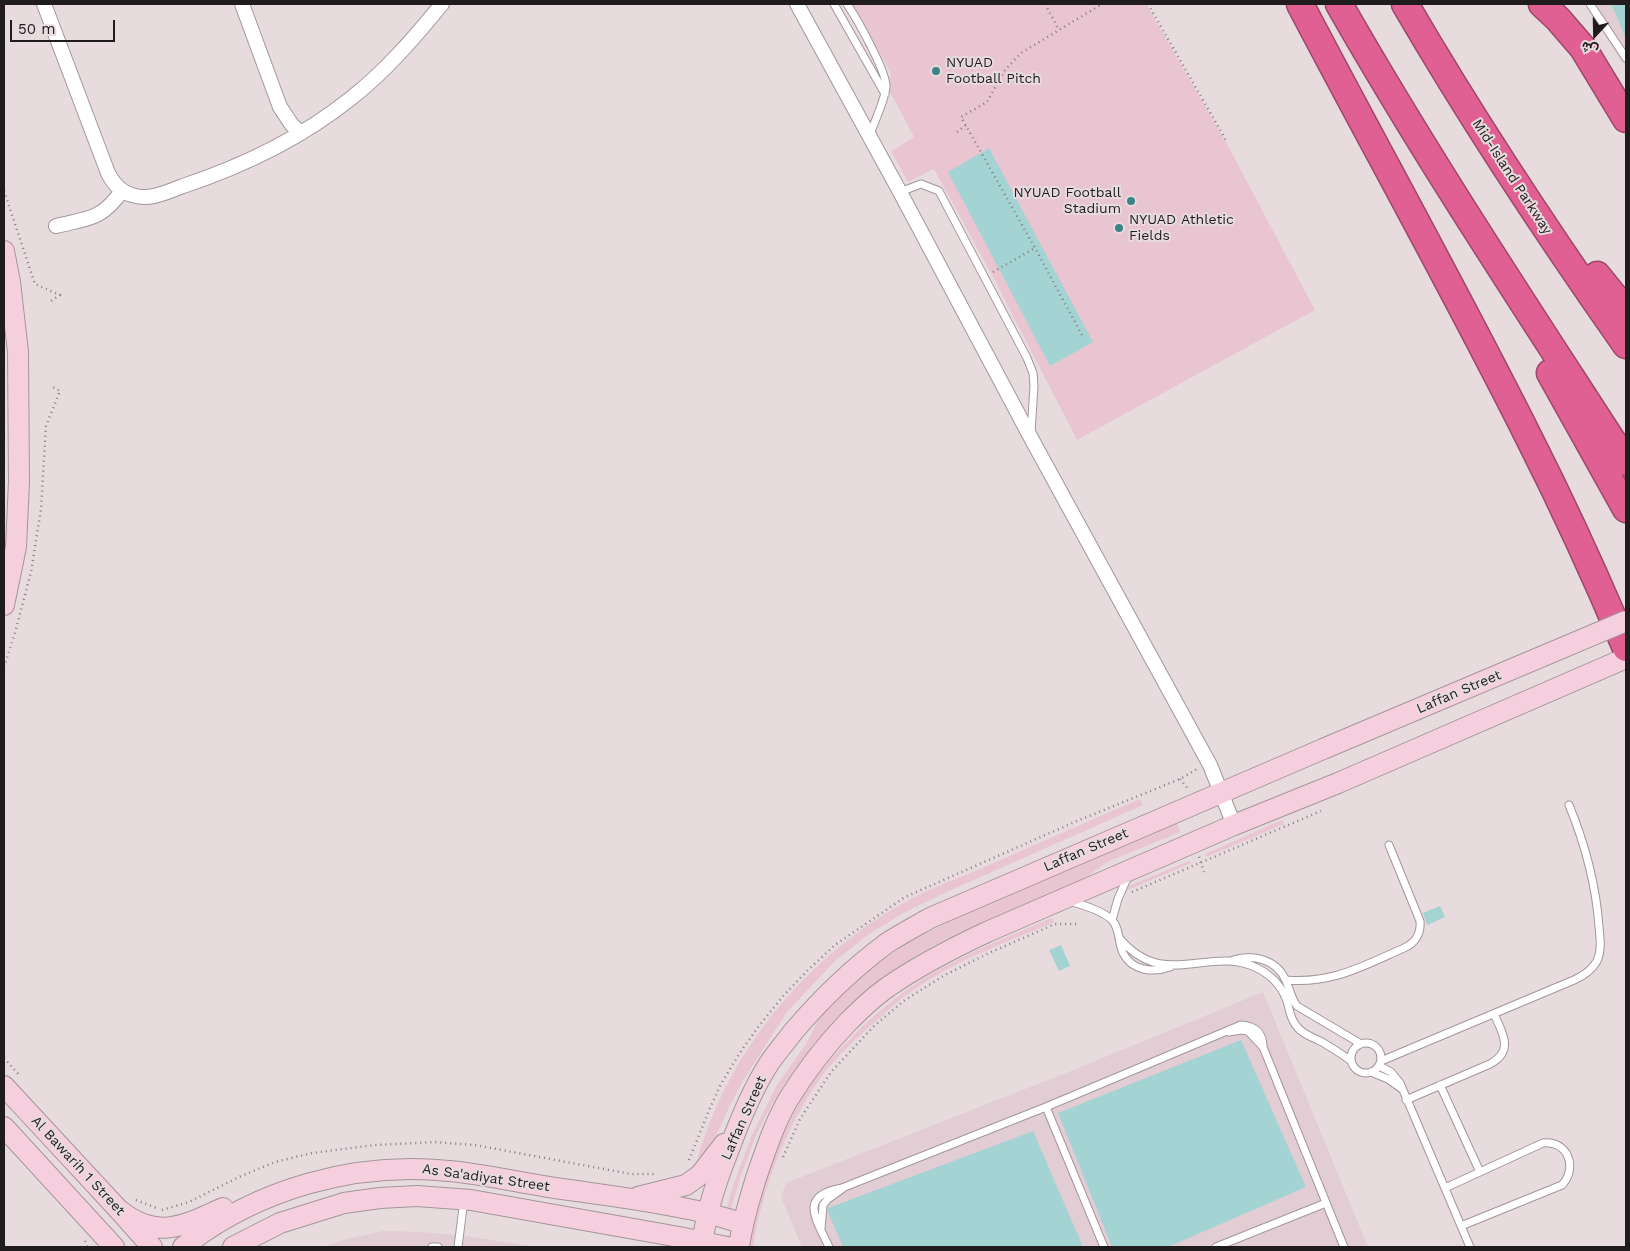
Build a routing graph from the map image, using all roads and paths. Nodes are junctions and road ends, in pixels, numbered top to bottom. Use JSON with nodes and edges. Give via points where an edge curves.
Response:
{"nodes":[{"id":1,"x":44,"y":4,"type":"edge"},
{"id":2,"x":242,"y":4,"type":"edge"},
{"id":3,"x":442,"y":4,"type":"edge"},
{"id":4,"x":797,"y":4,"type":"edge"},
{"id":5,"x":834,"y":4,"type":"edge"},
{"id":6,"x":847,"y":4,"type":"edge"},
{"id":7,"x":1045,"y":4,"type":"edge"},
{"id":8,"x":1102,"y":4,"type":"edge"},
{"id":9,"x":1148,"y":4,"type":"edge"},
{"id":10,"x":1300,"y":4,"type":"edge"},
{"id":11,"x":1339,"y":4,"type":"edge"},
{"id":12,"x":1405,"y":4,"type":"edge"},
{"id":13,"x":1542,"y":4,"type":"edge"},
{"id":14,"x":1590,"y":4,"type":"edge"},
{"id":15,"x":1060,"y":30,"type":"junction"},
{"id":16,"x":1626,"y":58,"type":"edge"},
{"id":17,"x":885,"y":94,"type":"junction"},
{"id":18,"x":1626,"y":119,"type":"edge"},
{"id":19,"x":966,"y":125,"type":"junction"},
{"id":20,"x":957,"y":132,"type":"dead end"},
{"id":21,"x":300,"y":133,"type":"junction"},
{"id":22,"x":870,"y":135,"type":"junction"},
{"id":23,"x":1227,"y":142,"type":"dead end"},
{"id":24,"x":1500,"y":159,"type":"junction"},
{"id":25,"x":4,"y":191,"type":"edge"},
{"id":26,"x":122,"y":191,"type":"junction"},
{"id":27,"x":900,"y":192,"type":"junction"},
{"id":28,"x":1464,"y":211,"type":"junction"},
{"id":29,"x":56,"y":226,"type":"dead end"},
{"id":30,"x":1035,"y":248,"type":"junction"},
{"id":31,"x":4,"y":251,"type":"edge"},
{"id":32,"x":991,"y":273,"type":"dead end"},
{"id":33,"x":51,"y":301,"type":"dead end"},
{"id":34,"x":1626,"y":311,"type":"edge"},
{"id":35,"x":1082,"y":335,"type":"dead end"},
{"id":36,"x":1626,"y":345,"type":"edge"},
{"id":37,"x":11,"y":353,"type":"edge"},
{"id":38,"x":51,"y":386,"type":"dead end"},
{"id":39,"x":1031,"y":438,"type":"junction"},
{"id":40,"x":1626,"y":462,"type":"edge"},
{"id":41,"x":1626,"y":509,"type":"edge"},
{"id":42,"x":4,"y":605,"type":"edge"},
{"id":43,"x":1626,"y":622,"type":"edge"},
{"id":44,"x":1626,"y":648,"type":"edge"},
{"id":45,"x":1626,"y":658,"type":"edge"},
{"id":46,"x":4,"y":667,"type":"edge"},
{"id":47,"x":1180,"y":779,"type":"dead end"},
{"id":48,"x":1221,"y":793,"type":"junction"},
{"id":49,"x":1191,"y":794,"type":"dead end"},
{"id":50,"x":1569,"y":805,"type":"dead end"},
{"id":51,"x":1320,"y":812,"type":"dead end"},
{"id":52,"x":1234,"y":825,"type":"junction"},
{"id":53,"x":1389,"y":845,"type":"dead end"},
{"id":54,"x":1199,"y":856,"type":"dead end"},
{"id":55,"x":1200,"y":862,"type":"junction"},
{"id":56,"x":1130,"y":870,"type":"junction"},
{"id":57,"x":1204,"y":872,"type":"dead end"},
{"id":58,"x":1128,"y":894,"type":"dead end"},
{"id":59,"x":1064,"y":899,"type":"junction"},
{"id":60,"x":1112,"y":920,"type":"junction"},
{"id":61,"x":1077,"y":924,"type":"dead end"},
{"id":62,"x":1228,"y":962,"type":"junction"},
{"id":63,"x":1286,"y":980,"type":"junction"},
{"id":64,"x":1291,"y":1002,"type":"junction"},
{"id":65,"x":1494,"y":1014,"type":"junction"},
{"id":66,"x":1361,"y":1044,"type":"junction"},
{"id":67,"x":4,"y":1058,"type":"edge"},
{"id":68,"x":1351,"y":1061,"type":"junction"},
{"id":69,"x":1380,"y":1064,"type":"junction"},
{"id":70,"x":1371,"y":1072,"type":"junction"},
{"id":71,"x":24,"y":1080,"type":"dead end"},
{"id":72,"x":4,"y":1086,"type":"edge"},
{"id":73,"x":1440,"y":1086,"type":"junction"},
{"id":74,"x":1402,"y":1089,"type":"junction"},
{"id":75,"x":1406,"y":1100,"type":"junction"},
{"id":76,"x":1046,"y":1107,"type":"junction"},
{"id":77,"x":740,"y":1119,"type":"junction"},
{"id":78,"x":4,"y":1127,"type":"edge"},
{"id":79,"x":780,"y":1163,"type":"dead end"},
{"id":80,"x":1480,"y":1172,"type":"junction"},
{"id":81,"x":339,"y":1175,"type":"junction"},
{"id":82,"x":1445,"y":1188,"type":"junction"},
{"id":83,"x":630,"y":1199,"type":"junction"},
{"id":84,"x":464,"y":1200,"type":"junction"},
{"id":85,"x":124,"y":1202,"type":"junction"},
{"id":86,"x":1326,"y":1203,"type":"junction"},
{"id":87,"x":160,"y":1210,"type":"dead end"},
{"id":88,"x":708,"y":1214,"type":"junction"},
{"id":89,"x":556,"y":1217,"type":"junction"},
{"id":90,"x":742,"y":1223,"type":"junction"},
{"id":91,"x":92,"y":1225,"type":"junction"},
{"id":92,"x":1461,"y":1226,"type":"junction"},
{"id":93,"x":702,"y":1245,"type":"edge"},
{"id":94,"x":101,"y":1247,"type":"edge"},
{"id":95,"x":114,"y":1247,"type":"edge"},
{"id":96,"x":152,"y":1247,"type":"edge"},
{"id":97,"x":183,"y":1247,"type":"edge"},
{"id":98,"x":205,"y":1247,"type":"edge"},
{"id":99,"x":233,"y":1247,"type":"edge"},
{"id":100,"x":432,"y":1247,"type":"edge"},
{"id":101,"x":438,"y":1247,"type":"edge"},
{"id":102,"x":458,"y":1247,"type":"edge"},
{"id":103,"x":646,"y":1247,"type":"edge"},
{"id":104,"x":727,"y":1247,"type":"edge"},
{"id":105,"x":739,"y":1247,"type":"edge"},
{"id":106,"x":829,"y":1247,"type":"edge"},
{"id":107,"x":1104,"y":1247,"type":"edge"},
{"id":108,"x":1216,"y":1247,"type":"edge"},
{"id":109,"x":1344,"y":1247,"type":"edge"},
{"id":110,"x":1470,"y":1247,"type":"edge"}],
"edges":[{"from":1,"to":26,"type":"street","via":[[108,173]]},
{"from":2,"to":21,"type":"street","via":[[280,107]]},
{"from":3,"to":21,"type":"street","via":[[382,70],[351,98]]},
{"from":4,"to":22,"type":"street"},
{"from":5,"to":17,"type":"lane"},
{"from":6,"to":17,"type":"lane","via":[[884,74]]},
{"from":7,"to":15,"type":"path"},
{"from":8,"to":15,"type":"path"},
{"from":9,"to":23,"type":"path"},
{"from":10,"to":44,"type":"highway","via":[[1530,439]]},
{"from":11,"to":28,"type":"highway"},
{"from":12,"to":24,"type":"highway","name":"Mid-Island Parkway"},
{"from":13,"to":18,"type":"highway","via":[[1583,48]]},
{"from":14,"to":16,"type":"lane"},
{"from":15,"to":19,"type":"path","via":[[1015,58],[987,102],[961,117]]},
{"from":17,"to":22,"type":"lane"},
{"from":19,"to":20,"type":"path"},
{"from":19,"to":30,"type":"path"},
{"from":21,"to":26,"type":"street","via":[[232,169],[160,194],[141,197]]},
{"from":22,"to":27,"type":"street"},
{"from":24,"to":34,"type":"highway"},
{"from":24,"to":36,"type":"highway","name":"Mid-Island Parkway"},
{"from":25,"to":33,"type":"path","via":[[35,284],[60,294]]},
{"from":26,"to":29,"type":"street","via":[[100,214]]},
{"from":27,"to":39,"type":"street"},
{"from":27,"to":39,"type":"lane","via":[[921,184],[940,190],[1033,373]]},
{"from":28,"to":40,"type":"highway"},
{"from":28,"to":41,"type":"highway","via":[[1529,337]]},
{"from":30,"to":32,"type":"path"},
{"from":30,"to":35,"type":"path"},
{"from":31,"to":37,"type":"street","via":[[10,282]]},
{"from":37,"to":42,"type":"street","via":[[18,513],[16,547]]},
{"from":38,"to":46,"type":"path","via":[[60,391],[46,426],[37,540],[23,606]]},
{"from":39,"to":48,"type":"street","via":[[1210,765]]},
{"from":43,"to":48,"type":"street","name":"Laffan Street","bridge":true},
{"from":45,"to":52,"type":"street"},
{"from":47,"to":49,"type":"path"},
{"from":48,"to":52,"type":"street"},
{"from":48,"to":77,"type":"street","name":"Laffan Street","via":[[930,918],[889,942],[832,989],[810,1012],[768,1064]]},
{"from":50,"to":65,"type":"lane","via":[[1591,871],[1599,917],[1599,954],[1593,967],[1581,977]]},
{"from":51,"to":55,"type":"path"},
{"from":52,"to":56,"type":"street"},
{"from":53,"to":63,"type":"lane","via":[[1420,921],[1414,942],[1337,976],[1311,981]]},
{"from":54,"to":55,"type":"path"},
{"from":55,"to":57,"type":"path"},
{"from":55,"to":58,"type":"path"},
{"from":56,"to":59,"type":"street"},
{"from":56,"to":60,"type":"lane"},
{"from":59,"to":60,"type":"lane"},
{"from":59,"to":90,"type":"street","via":[[953,948],[886,988],[859,1011],[819,1054],[787,1101],[763,1157]]},
{"from":60,"to":62,"type":"lane","via":[[1120,939],[1143,958],[1173,965]]},
{"from":61,"to":79,"type":"path","via":[[1055,924],[945,975],[905,1000],[875,1025],[831,1072],[800,1119]]},
{"from":62,"to":63,"type":"lane","via":[[1249,957],[1263,960],[1276,967]]},
{"from":62,"to":64,"type":"lane","via":[[1247,964],[1265,973]]},
{"from":63,"to":64,"type":"lane"},
{"from":64,"to":66,"type":"lane"},
{"from":64,"to":68,"type":"lane","via":[[1291,1018],[1300,1030]]},
{"from":65,"to":69,"type":"lane"},
{"from":65,"to":73,"type":"lane","via":[[1505,1041],[1500,1057]]},
{"from":66,"to":68,"type":"lane","via":[[1353,1051]]},
{"from":66,"to":69,"type":"lane","via":[[1376,1047]]},
{"from":67,"to":71,"type":"path"},
{"from":68,"to":70,"type":"lane","via":[[1356,1070]]},
{"from":69,"to":70,"type":"lane"},
{"from":69,"to":74,"type":"lane","via":[[1396,1077]]},
{"from":70,"to":74,"type":"lane"},
{"from":72,"to":85,"type":"street","name":"Al Bawarih 1 Street"},
{"from":73,"to":75,"type":"lane"},
{"from":73,"to":80,"type":"lane"},
{"from":74,"to":75,"type":"lane"},
{"from":75,"to":82,"type":"lane"},
{"from":76,"to":86,"type":"lane","via":[[1227,1032],[1248,1031],[1264,1047]]},
{"from":76,"to":106,"type":"lane","via":[[842,1188],[823,1205],[821,1229]]},
{"from":76,"to":107,"type":"lane"},
{"from":77,"to":83,"type":"street","via":[[700,1175],[686,1185]]},
{"from":77,"to":88,"type":"street","name":"Laffan Street"},
{"from":78,"to":91,"type":"street","name":"Al Bawarih 1 Street"},
{"from":80,"to":82,"type":"lane"},
{"from":80,"to":92,"type":"lane","via":[[1549,1142],[1562,1148],[1570,1166],[1567,1180],[1556,1188]]},
{"from":81,"to":83,"type":"street","name":"As Sa'adiyat Street","via":[[414,1168],[448,1170]]},
{"from":81,"to":85,"type":"street","via":[[292,1178],[193,1221],[161,1229],[127,1217]]},
{"from":81,"to":97,"type":"street","name":"As Sa'adiyat Street","via":[[266,1198]]},
{"from":81,"to":98,"type":"street","via":[[241,1224]]},
{"from":82,"to":92,"type":"lane"},
{"from":83,"to":88,"type":"street","name":"As Sa'adiyat Street"},
{"from":84,"to":89,"type":"street","name":"As Sa'adiyat Street"},
{"from":84,"to":99,"type":"street","name":"As Sa'adiyat Street","via":[[417,1196],[344,1203],[280,1223]]},
{"from":84,"to":102,"type":"lane"},
{"from":85,"to":87,"type":"path","via":[[137,1200]]},
{"from":85,"to":96,"type":"street","name":"Al Bawarih 1 Street"},
{"from":86,"to":108,"type":"lane"},
{"from":86,"to":109,"type":"lane"},
{"from":88,"to":90,"type":"street","name":"As Sa'adiyat Street"},
{"from":88,"to":93,"type":"street","name":"Laffan Street"},
{"from":89,"to":93,"type":"street","name":"As Sa'adiyat Street","via":[[679,1237]]},
{"from":89,"to":103,"type":"street","via":[[579,1226],[628,1237]]},
{"from":90,"to":105,"type":"street"},
{"from":91,"to":94,"type":"street"},
{"from":91,"to":95,"type":"street","name":"Al Bawarih 1 Street"},
{"from":92,"to":110,"type":"lane"},
{"from":93,"to":104,"type":"street","name":"As Sa'adiyat Street"},
{"from":100,"to":101,"type":"lane"}]}
